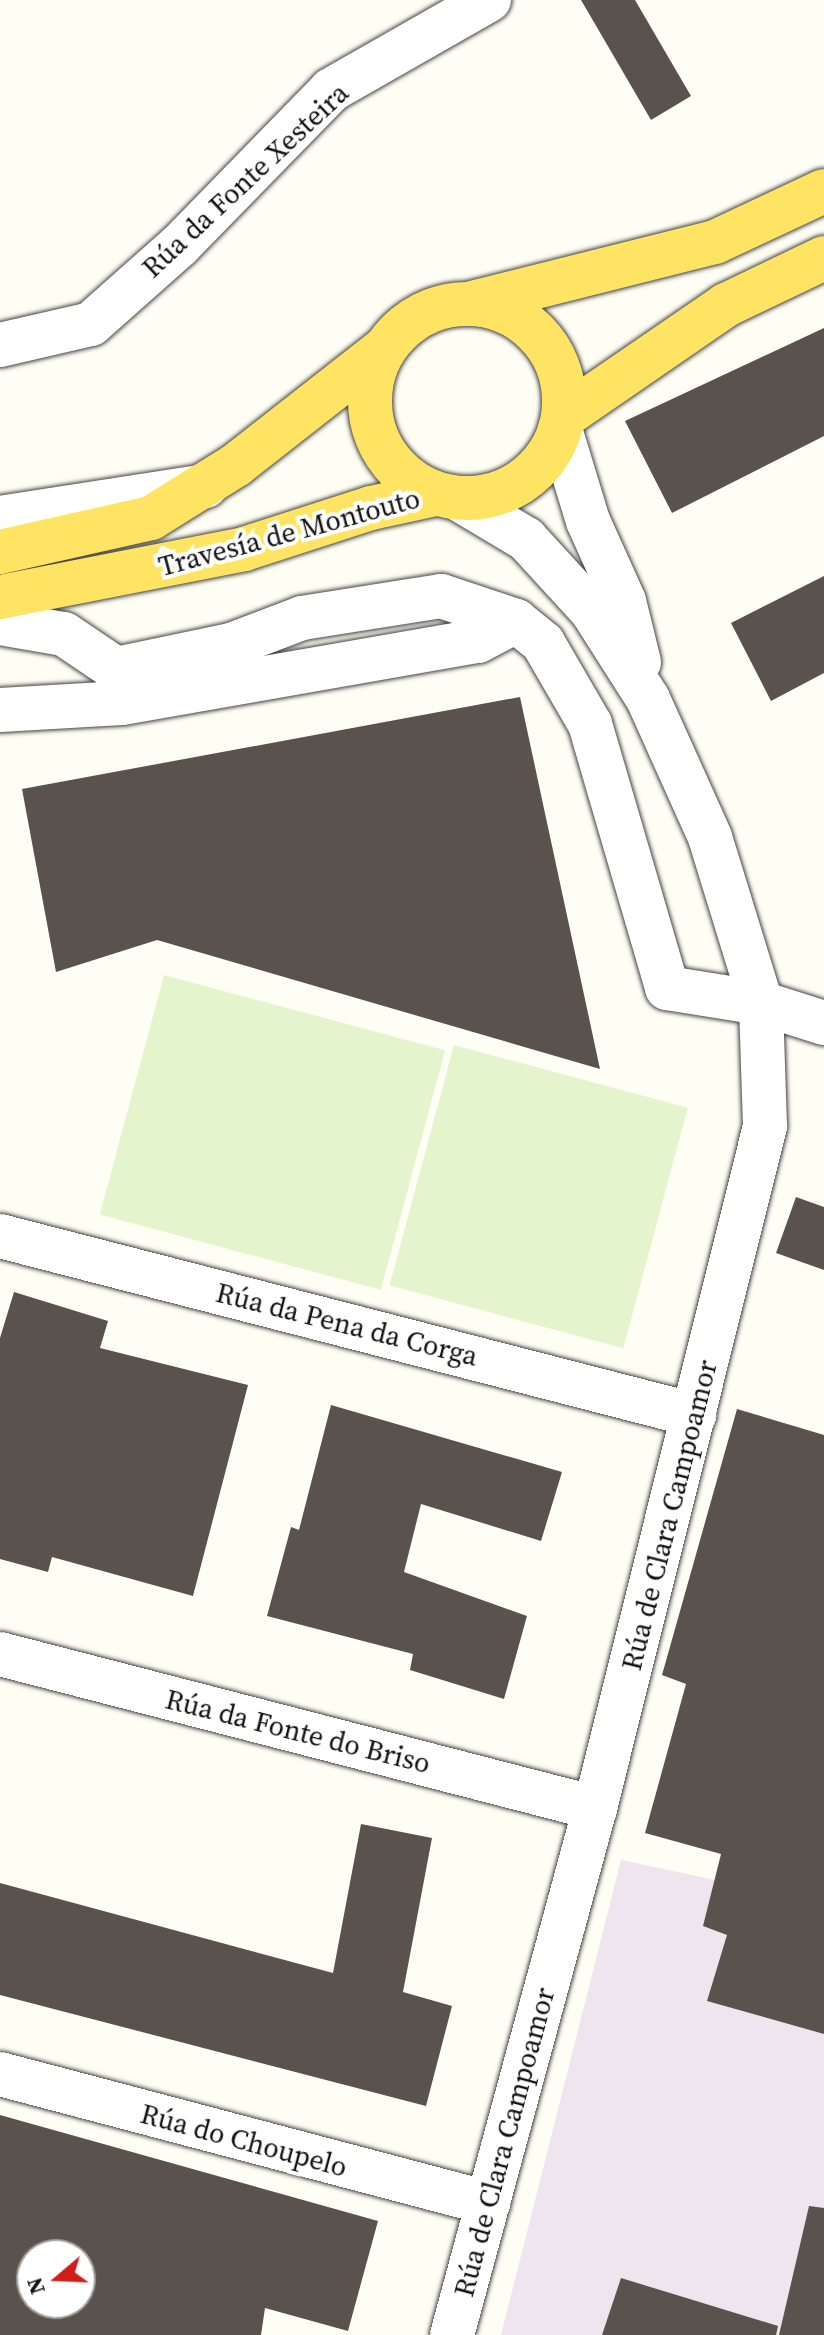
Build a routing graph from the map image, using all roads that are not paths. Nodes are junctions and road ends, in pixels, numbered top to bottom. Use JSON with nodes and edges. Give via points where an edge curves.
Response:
{"nodes":[{"id":1,"x":489,"y":0,"type":"edge"},
{"id":2,"x":824,"y":191,"type":"edge"},
{"id":3,"x":824,"y":258,"type":"edge"},
{"id":4,"x":472,"y":303,"type":"junction"},
{"id":5,"x":0,"y":345,"type":"edge"},
{"id":6,"x":384,"y":349,"type":"junction"},
{"id":7,"x":562,"y":423,"type":"junction"},
{"id":8,"x":206,"y":486,"type":"junction"},
{"id":9,"x":446,"y":496,"type":"junction"},
{"id":10,"x":0,"y":518,"type":"edge"},
{"id":11,"x":0,"y":552,"type":"edge"},
{"id":12,"x":0,"y":597,"type":"edge"},
{"id":13,"x":0,"y":623,"type":"edge"},
{"id":14,"x":119,"y":686,"type":"junction"},
{"id":15,"x":648,"y":699,"type":"junction"},
{"id":16,"x":0,"y":710,"type":"edge"},
{"id":17,"x":761,"y":1003,"type":"junction"},
{"id":18,"x":824,"y":1023,"type":"edge"},
{"id":19,"x":0,"y":1236,"type":"edge"},
{"id":20,"x":694,"y":1415,"type":"junction"},
{"id":21,"x":0,"y":1654,"type":"edge"},
{"id":22,"x":595,"y":1808,"type":"junction"},
{"id":23,"x":0,"y":2074,"type":"edge"},
{"id":24,"x":488,"y":2203,"type":"junction"},
{"id":25,"x":452,"y":2335,"type":"edge"}],
"edges":[{"from":1,"to":5,"type":"street","name":"Rúa da Fonte Xesteira","via":[[331,90],[180,245],[91,324]]},
{"from":2,"to":4,"type":"main road","name":"Travesía de Montouto","via":[[715,242]]},
{"from":3,"to":7,"type":"main road","name":"Travesía de Montouto","via":[[726,305]]},
{"from":4,"to":6,"type":"main road","name":"Travesía de Montouto","via":[[422,314]]},
{"from":4,"to":7,"type":"main road","via":[[523,321],[543,340],[564,390]]},
{"from":6,"to":8,"type":"main road","name":"Travesía de Montouto"},
{"from":6,"to":9,"type":"main road","name":"Travesía de Montouto","via":[[372,376],[376,434],[411,480]]},
{"from":7,"to":9,"type":"main road","name":"Travesía de Montouto","via":[[532,474],[496,493]]},
{"from":7,"to":15,"type":"street","via":[[588,521],[624,601]]},
{"from":8,"to":10,"type":"street"},
{"from":8,"to":11,"type":"main road","name":"Travesía de Montouto","via":[[151,518]]},
{"from":9,"to":12,"type":"main road","name":"Travesía de Montouto","via":[[371,508],[244,549]]},
{"from":9,"to":15,"type":"street","via":[[526,539],[592,611]]},
{"from":13,"to":14,"type":"street","via":[[64,634]]},
{"from":14,"to":16,"type":"street"},
{"from":14,"to":17,"type":"street","via":[[478,641],[516,621],[543,643],[590,724],[667,988]]},
{"from":15,"to":17,"type":"street","name":"Rúa de Clara Campoamor","via":[[710,837]]},
{"from":17,"to":18,"type":"street"},
{"from":17,"to":20,"type":"street","name":"Rúa de Clara Campoamor","via":[[765,1126]]},
{"from":19,"to":20,"type":"street","name":"Rúa da Pena da Corga"},
{"from":20,"to":22,"type":"street","name":"Rúa de Clara Campoamor"},
{"from":21,"to":22,"type":"street","name":"Rúa da Fonte do Briso"},
{"from":22,"to":24,"type":"street","name":"Rúa de Clara Campoamor"},
{"from":23,"to":24,"type":"street","name":"Rúa do Choupelo"},
{"from":24,"to":25,"type":"street","name":"Rúa de Clara Campoamor"}]}
